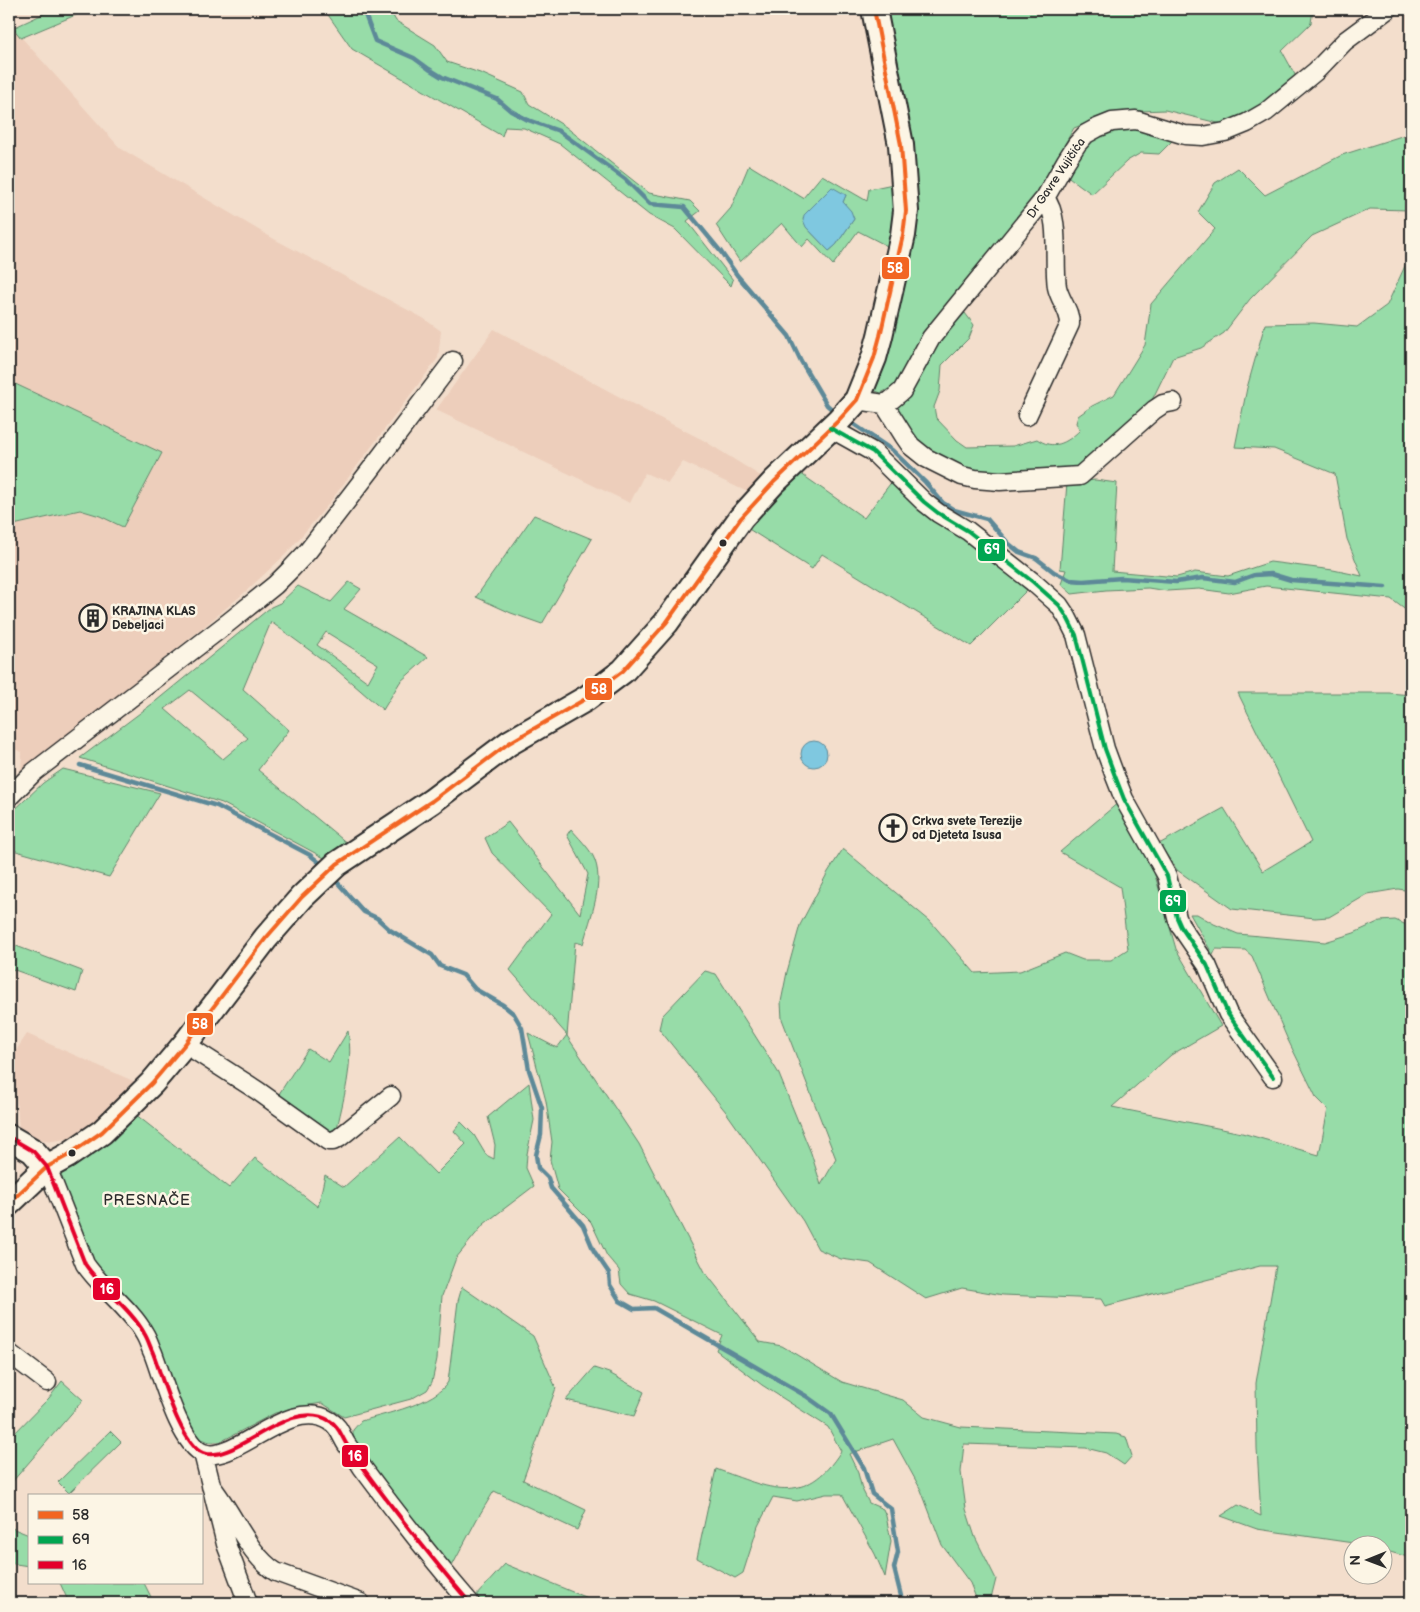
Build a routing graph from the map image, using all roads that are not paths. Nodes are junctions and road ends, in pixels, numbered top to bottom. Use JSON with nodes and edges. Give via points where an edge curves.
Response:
{"nodes":[{"id":1,"x":874,"y":9,"type":"edge"},
{"id":2,"x":1388,"y":9,"type":"edge"},
{"id":3,"x":1045,"y":198,"type":"junction"},
{"id":4,"x":453,"y":361,"type":"dead end"},
{"id":5,"x":1173,"y":402,"type":"dead end"},
{"id":6,"x":884,"y":404,"type":"junction"},
{"id":7,"x":843,"y":415,"type":"junction"},
{"id":8,"x":1027,"y":416,"type":"dead end"},
{"id":9,"x":9,"y":797,"type":"edge"},
{"id":10,"x":185,"y":1044,"type":"junction"},
{"id":11,"x":1273,"y":1077,"type":"dead end"},
{"id":12,"x":391,"y":1096,"type":"dead end"},
{"id":13,"x":9,"y":1137,"type":"edge"},
{"id":14,"x":47,"y":1167,"type":"junction"},
{"id":15,"x":9,"y":1203,"type":"edge"},
{"id":16,"x":9,"y":1353,"type":"edge"},
{"id":17,"x":47,"y":1382,"type":"dead end"},
{"id":18,"x":203,"y":1453,"type":"junction"},
{"id":19,"x":212,"y":1486,"type":"junction"},
{"id":20,"x":248,"y":1603,"type":"edge"},
{"id":21,"x":361,"y":1603,"type":"edge"},
{"id":22,"x":470,"y":1603,"type":"edge"}],
"edges":[{"from":1,"to":7,"type":"street","via":[[901,145],[906,211],[874,358]]},
{"from":2,"to":3,"type":"street","name":"Dr Gavre Vujičića","via":[[1345,41],[1316,71],[1266,112],[1247,123],[1203,136],[1185,135],[1136,120],[1112,122],[1086,134]]},
{"from":3,"to":6,"type":"street","name":"Dr Gavre Vujičića","via":[[932,338],[902,391]]},
{"from":3,"to":8,"type":"street","via":[[1054,214],[1058,294],[1070,314],[1070,324]]},
{"from":4,"to":9,"type":"street","via":[[308,551],[275,585],[34,772]]},
{"from":5,"to":6,"type":"street","via":[[1154,410],[1080,476],[1000,481],[962,476],[926,458],[911,446]]},
{"from":6,"to":7,"type":"street"},
{"from":7,"to":10,"type":"street","via":[[741,518],[666,623],[623,671],[587,698],[509,743],[432,801],[322,876],[266,938]]},
{"from":7,"to":11,"type":"street","via":[[873,452],[924,502],[968,531],[1033,582],[1059,605],[1067,617],[1076,635],[1105,749],[1124,799],[1167,876],[1181,927],[1207,965],[1228,1014]]},
{"from":10,"to":12,"type":"street","via":[[328,1141],[339,1138]]},
{"from":10,"to":14,"type":"street","via":[[152,1083],[108,1126],[86,1144]]},
{"from":13,"to":14,"type":"street","via":[[33,1151]]},
{"from":14,"to":15,"type":"street"},
{"from":14,"to":18,"type":"street","via":[[85,1264],[144,1332],[180,1423],[189,1440]]},
{"from":16,"to":17,"type":"street"},
{"from":18,"to":19,"type":"street"},
{"from":18,"to":22,"type":"street","via":[[222,1452],[298,1416],[320,1416],[331,1421],[402,1521]]},
{"from":19,"to":20,"type":"street","via":[[226,1544]]},
{"from":19,"to":21,"type":"street","via":[[267,1566]]}]}
